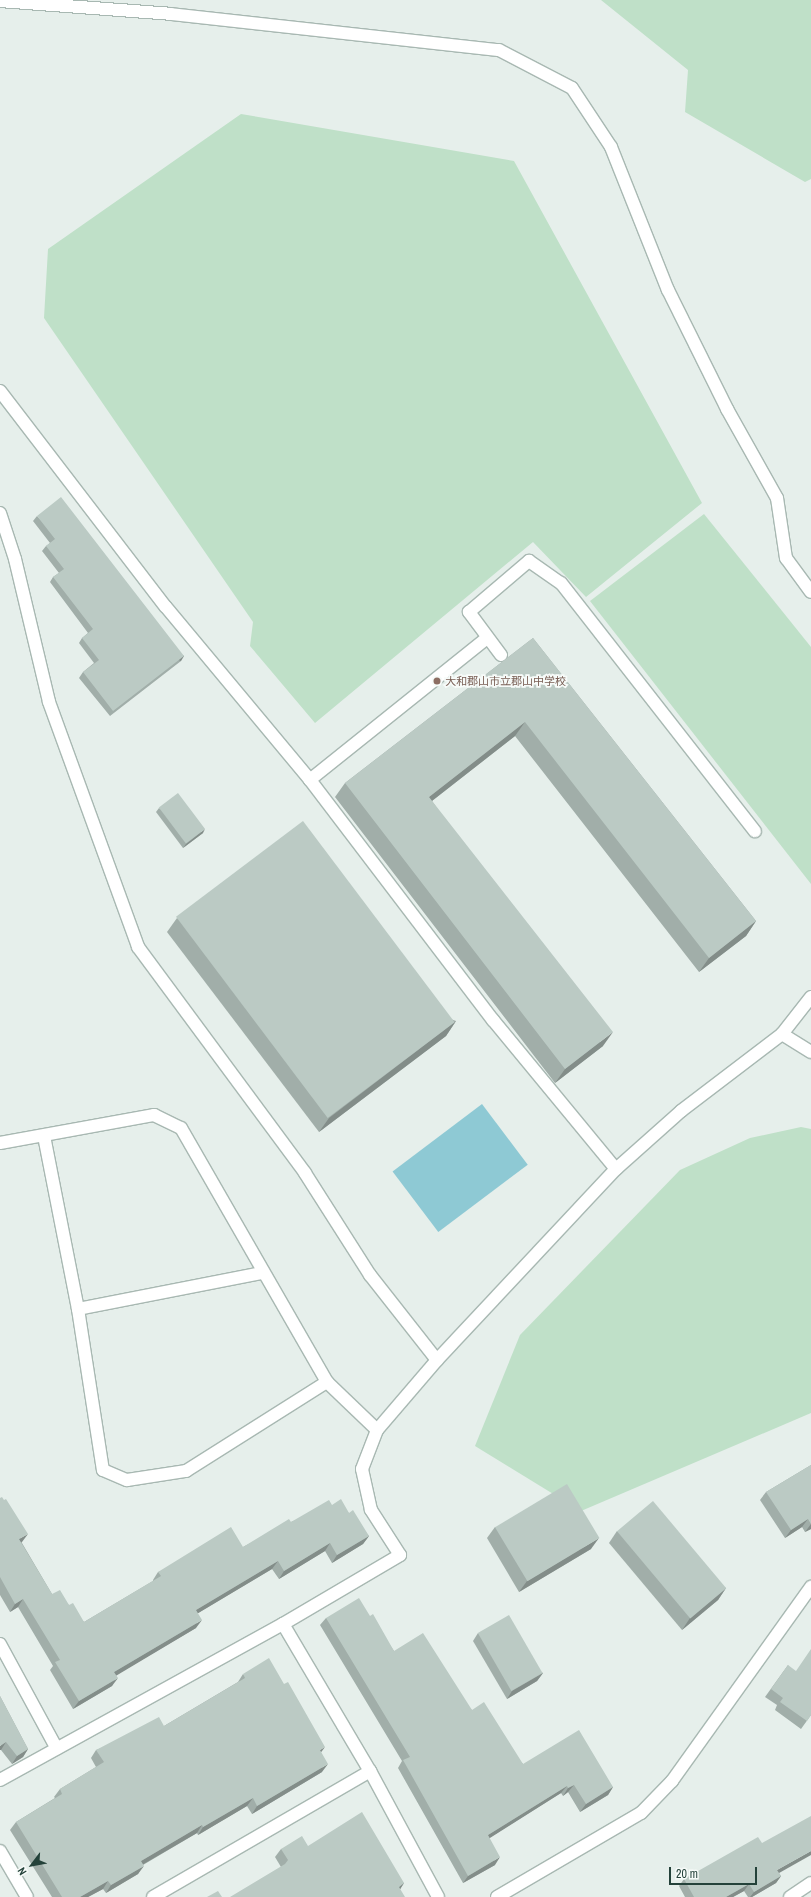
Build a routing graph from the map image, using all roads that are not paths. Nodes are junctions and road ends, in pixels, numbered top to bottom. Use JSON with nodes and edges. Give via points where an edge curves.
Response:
{"nodes":[{"id":1,"x":0,"y":1,"type":"edge"},
{"id":2,"x":0,"y":391,"type":"edge"},
{"id":3,"x":0,"y":513,"type":"edge"},
{"id":4,"x":811,"y":592,"type":"edge"},
{"id":5,"x":487,"y":638,"type":"junction"},
{"id":6,"x":501,"y":655,"type":"dead end"},
{"id":7,"x":310,"y":780,"type":"junction"},
{"id":8,"x":755,"y":831,"type":"dead end"},
{"id":9,"x":811,"y":997,"type":"edge"},
{"id":10,"x":782,"y":1034,"type":"junction"},
{"id":11,"x":811,"y":1052,"type":"edge"},
{"id":12,"x":44,"y":1136,"type":"junction"},
{"id":13,"x":0,"y":1143,"type":"edge"},
{"id":14,"x":616,"y":1169,"type":"junction"},
{"id":15,"x":262,"y":1273,"type":"junction"},
{"id":16,"x":78,"y":1309,"type":"junction"},
{"id":17,"x":437,"y":1360,"type":"junction"},
{"id":18,"x":327,"y":1382,"type":"junction"},
{"id":19,"x":377,"y":1430,"type":"junction"},
{"id":20,"x":811,"y":1587,"type":"edge"},
{"id":21,"x":283,"y":1624,"type":"junction"},
{"id":22,"x":0,"y":1644,"type":"edge"},
{"id":23,"x":57,"y":1749,"type":"junction"},
{"id":24,"x":370,"y":1771,"type":"junction"},
{"id":25,"x":0,"y":1780,"type":"edge"},
{"id":26,"x":0,"y":1851,"type":"edge"},
{"id":27,"x":811,"y":1883,"type":"edge"},
{"id":28,"x":27,"y":1897,"type":"edge"},
{"id":29,"x":154,"y":1897,"type":"edge"},
{"id":30,"x":438,"y":1897,"type":"edge"},
{"id":31,"x":497,"y":1897,"type":"edge"},
{"id":32,"x":790,"y":1897,"type":"edge"}],
"edges":[{"from":1,"to":4,"type":"street","via":[[171,14],[499,50],[572,88],[611,147],[668,290],[727,408],[777,498],[786,558]]},
{"from":2,"to":7,"type":"street","via":[[166,608]]},
{"from":3,"to":17,"type":"street","via":[[15,559],[49,702],[138,947],[305,1173],[370,1275]]},
{"from":5,"to":6,"type":"street"},
{"from":5,"to":7,"type":"street"},
{"from":5,"to":8,"type":"street","via":[[469,612],[529,561],[561,583]]},
{"from":7,"to":14,"type":"street","via":[[493,1020]]},
{"from":9,"to":10,"type":"street"},
{"from":10,"to":11,"type":"street"},
{"from":10,"to":14,"type":"street","via":[[681,1111]]},
{"from":12,"to":13,"type":"street"},
{"from":12,"to":15,"type":"street","via":[[154,1115],[181,1128]]},
{"from":12,"to":16,"type":"street"},
{"from":14,"to":17,"type":"street"},
{"from":15,"to":16,"type":"street"},
{"from":15,"to":18,"type":"street"},
{"from":16,"to":18,"type":"street","via":[[103,1470],[127,1480],[186,1471]]},
{"from":17,"to":19,"type":"street"},
{"from":18,"to":19,"type":"street"},
{"from":19,"to":21,"type":"street","via":[[362,1469],[371,1510],[400,1555]]},
{"from":20,"to":31,"type":"street","via":[[672,1782],[641,1813]]},
{"from":21,"to":23,"type":"street"},
{"from":21,"to":24,"type":"street"},
{"from":22,"to":23,"type":"street"},
{"from":23,"to":25,"type":"street"},
{"from":24,"to":29,"type":"street"},
{"from":24,"to":30,"type":"street"},
{"from":26,"to":28,"type":"street"},
{"from":27,"to":32,"type":"street"}]}
